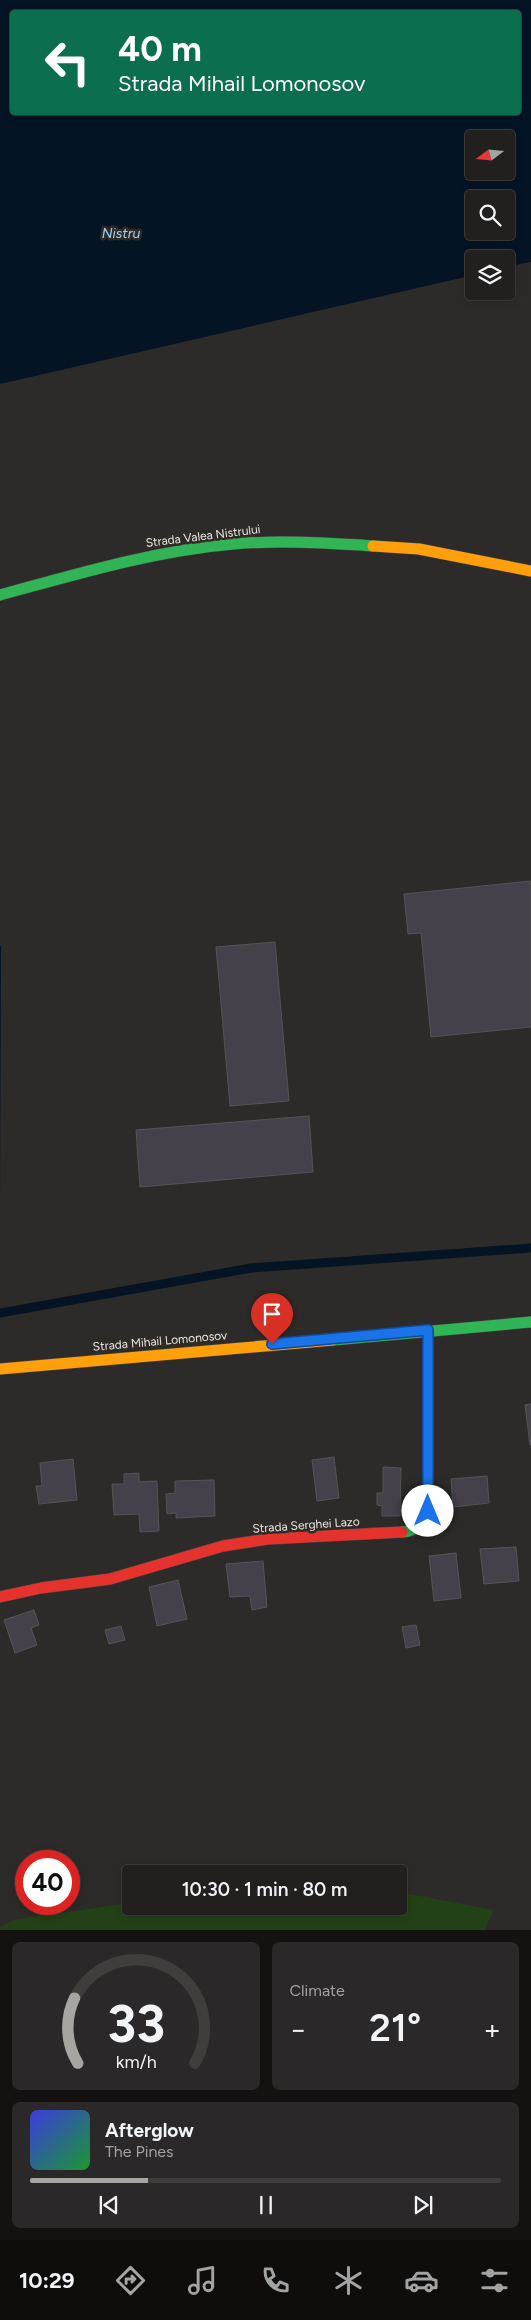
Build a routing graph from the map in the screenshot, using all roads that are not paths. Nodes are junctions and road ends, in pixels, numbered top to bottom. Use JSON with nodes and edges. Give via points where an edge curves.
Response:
{"nodes":[{"id":1,"x":531,"y":571,"type":"edge"},
{"id":2,"x":0,"y":595,"type":"edge"},
{"id":3,"x":531,"y":1322,"type":"edge"},
{"id":4,"x":428,"y":1330,"type":"junction"},
{"id":5,"x":0,"y":1369,"type":"edge"},
{"id":6,"x":0,"y":1597,"type":"edge"}],
"edges":[{"from":1,"to":2,"type":"street","name":"Strada Valea Nistrului","via":[[419,550],[288,541],[232,544],[124,560]]},
{"from":3,"to":4,"type":"street","name":"Strada Mihail Lomonosov"},
{"from":4,"to":5,"type":"street","name":"Strada Mihail Lomonosov"},
{"from":4,"to":6,"type":"street","name":"Strada Serghei Lazo","via":[[428,1511],[420,1527],[413,1531],[268,1539],[223,1546],[110,1579]]}]}
